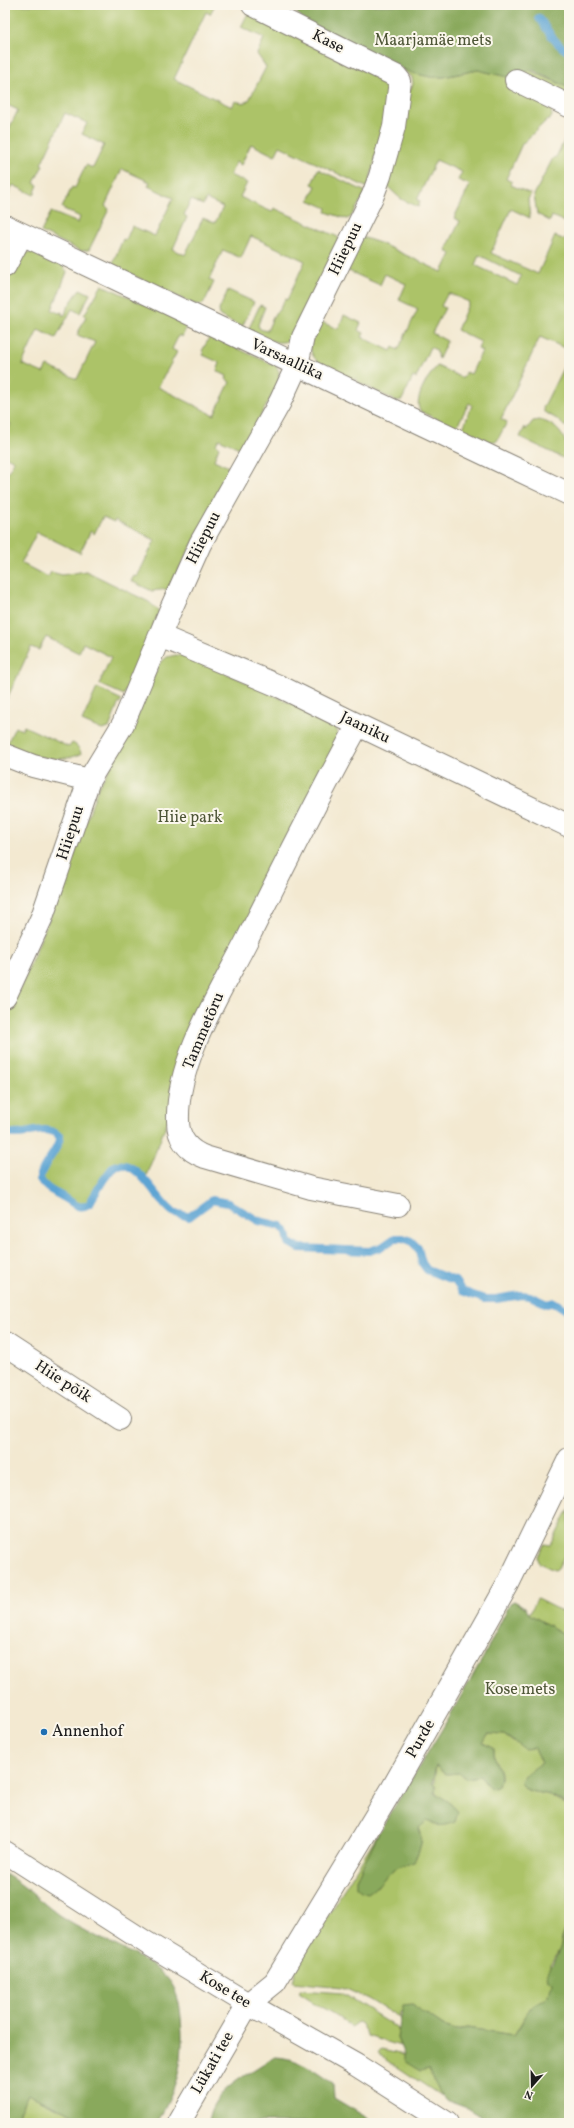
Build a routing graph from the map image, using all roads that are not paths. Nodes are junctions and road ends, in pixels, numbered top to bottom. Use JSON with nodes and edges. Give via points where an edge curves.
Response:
{"nodes":[{"id":1,"x":253,"y":5,"type":"edge"},
{"id":2,"x":516,"y":80,"type":"dead end"},
{"id":3,"x":400,"y":82,"type":"joint"},
{"id":4,"x":569,"y":106,"type":"edge"},
{"id":5,"x":13,"y":230,"type":"edge"},
{"id":6,"x":5,"y":266,"type":"edge"},
{"id":7,"x":297,"y":365,"type":"junction"},
{"id":8,"x":569,"y":494,"type":"edge"},
{"id":9,"x":160,"y":636,"type":"junction"},
{"id":10,"x":358,"y":725,"type":"junction"},
{"id":11,"x":5,"y":755,"type":"edge"},
{"id":12,"x":89,"y":780,"type":"junction"},
{"id":13,"x":569,"y":826,"type":"edge"},
{"id":14,"x":5,"y":997,"type":"edge"},
{"id":15,"x":398,"y":1205,"type":"dead end"},
{"id":16,"x":5,"y":1344,"type":"edge"},
{"id":17,"x":120,"y":1419,"type":"dead end"},
{"id":18,"x":569,"y":1459,"type":"edge"},
{"id":19,"x":5,"y":1852,"type":"edge"},
{"id":20,"x":248,"y":2004,"type":"junction"},
{"id":21,"x":179,"y":2123,"type":"edge"},
{"id":22,"x":447,"y":2123,"type":"edge"}],
"edges":[{"from":1,"to":3,"type":"street","name":"Kase","via":[[396,76]]},
{"from":2,"to":4,"type":"street"},
{"from":3,"to":7,"type":"street","name":"Hiiepuu","via":[[394,127],[380,176],[303,337]]},
{"from":5,"to":6,"type":"street"},
{"from":5,"to":7,"type":"street","name":"Varsaallika"},
{"from":7,"to":8,"type":"street","name":"Varsaallika"},
{"from":7,"to":9,"type":"street","name":"Hiiepuu","via":[[280,402],[206,532],[187,570]]},
{"from":9,"to":10,"type":"street","name":"Jaaniku","via":[[282,687]]},
{"from":9,"to":12,"type":"street","name":"Hiiepuu","via":[[123,724]]},
{"from":10,"to":13,"type":"street","name":"Jaaniku"},
{"from":10,"to":15,"type":"street","name":"Tammetõru","via":[[283,867],[201,1032],[183,1080],[178,1106],[178,1124],[181,1138],[187,1147],[205,1157],[311,1188]]},
{"from":11,"to":12,"type":"street","via":[[32,766]]},
{"from":12,"to":14,"type":"street","name":"Hiiepuu","via":[[40,924]]},
{"from":16,"to":17,"type":"street","name":"Hiie põik"},
{"from":18,"to":20,"type":"street","name":"Purde","via":[[508,1584],[392,1789],[275,1982]]},
{"from":19,"to":20,"type":"street","name":"Kose tee","via":[[146,1943]]},
{"from":20,"to":21,"type":"street","name":"Lükati tee"},
{"from":20,"to":22,"type":"street","name":"Kose tee","via":[[356,2065]]}]}
